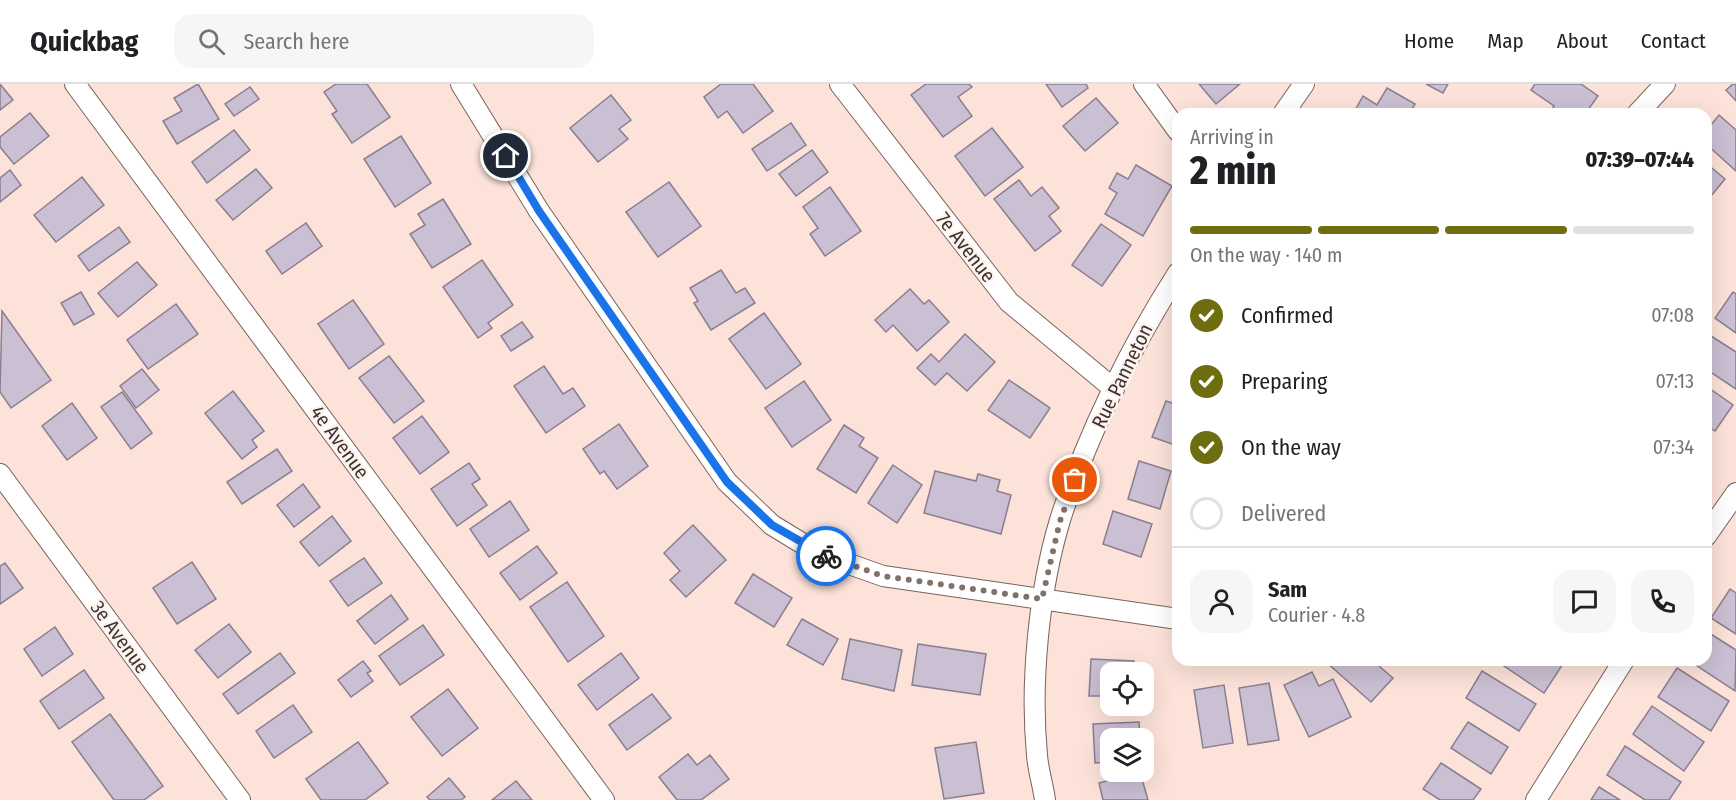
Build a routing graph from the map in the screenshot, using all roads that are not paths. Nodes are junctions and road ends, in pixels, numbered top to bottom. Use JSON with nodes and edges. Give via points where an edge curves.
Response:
{"nodes":[{"id":1,"x":75,"y":84,"type":"edge"},
{"id":2,"x":461,"y":84,"type":"edge"},
{"id":3,"x":840,"y":84,"type":"edge"},
{"id":4,"x":1144,"y":84,"type":"edge"},
{"id":5,"x":1304,"y":84,"type":"edge"},
{"id":6,"x":1665,"y":84,"type":"edge"},
{"id":7,"x":1287,"y":108,"type":"edge"},
{"id":8,"x":1642,"y":108,"type":"edge"},
{"id":9,"x":1172,"y":123,"type":"edge"},
{"id":10,"x":1172,"y":282,"type":"edge"},
{"id":11,"x":1114,"y":389,"type":"junction"},
{"id":12,"x":0,"y":474,"type":"edge"},
{"id":13,"x":1736,"y":493,"type":"edge"},
{"id":14,"x":1712,"y":527,"type":"edge"},
{"id":15,"x":1042,"y":599,"type":"junction"},
{"id":16,"x":1172,"y":618,"type":"edge"},
{"id":17,"x":1620,"y":666,"type":"edge"},
{"id":18,"x":240,"y":800,"type":"edge"},
{"id":19,"x":604,"y":800,"type":"edge"},
{"id":20,"x":1045,"y":800,"type":"edge"},
{"id":21,"x":1536,"y":800,"type":"edge"}],
"edges":[{"from":1,"to":19,"type":"street","name":"4e Avenue"},
{"from":2,"to":15,"type":"street","via":[[539,211],[727,482],[772,525],[818,552],[883,576]]},
{"from":3,"to":11,"type":"street","name":"7e Avenue","via":[[1009,302]]},
{"from":4,"to":9,"type":"street"},
{"from":5,"to":7,"type":"street"},
{"from":6,"to":8,"type":"street"},
{"from":10,"to":11,"type":"street","name":"Rue Panneton"},
{"from":11,"to":15,"type":"street","name":"Rue Panneton","via":[[1060,521]]},
{"from":12,"to":18,"type":"street","name":"3e Avenue"},
{"from":13,"to":14,"type":"street"},
{"from":15,"to":16,"type":"street"},
{"from":15,"to":20,"type":"street","name":"Rue Panneton","via":[[1036,697],[1037,756]]},
{"from":17,"to":21,"type":"street"}]}
